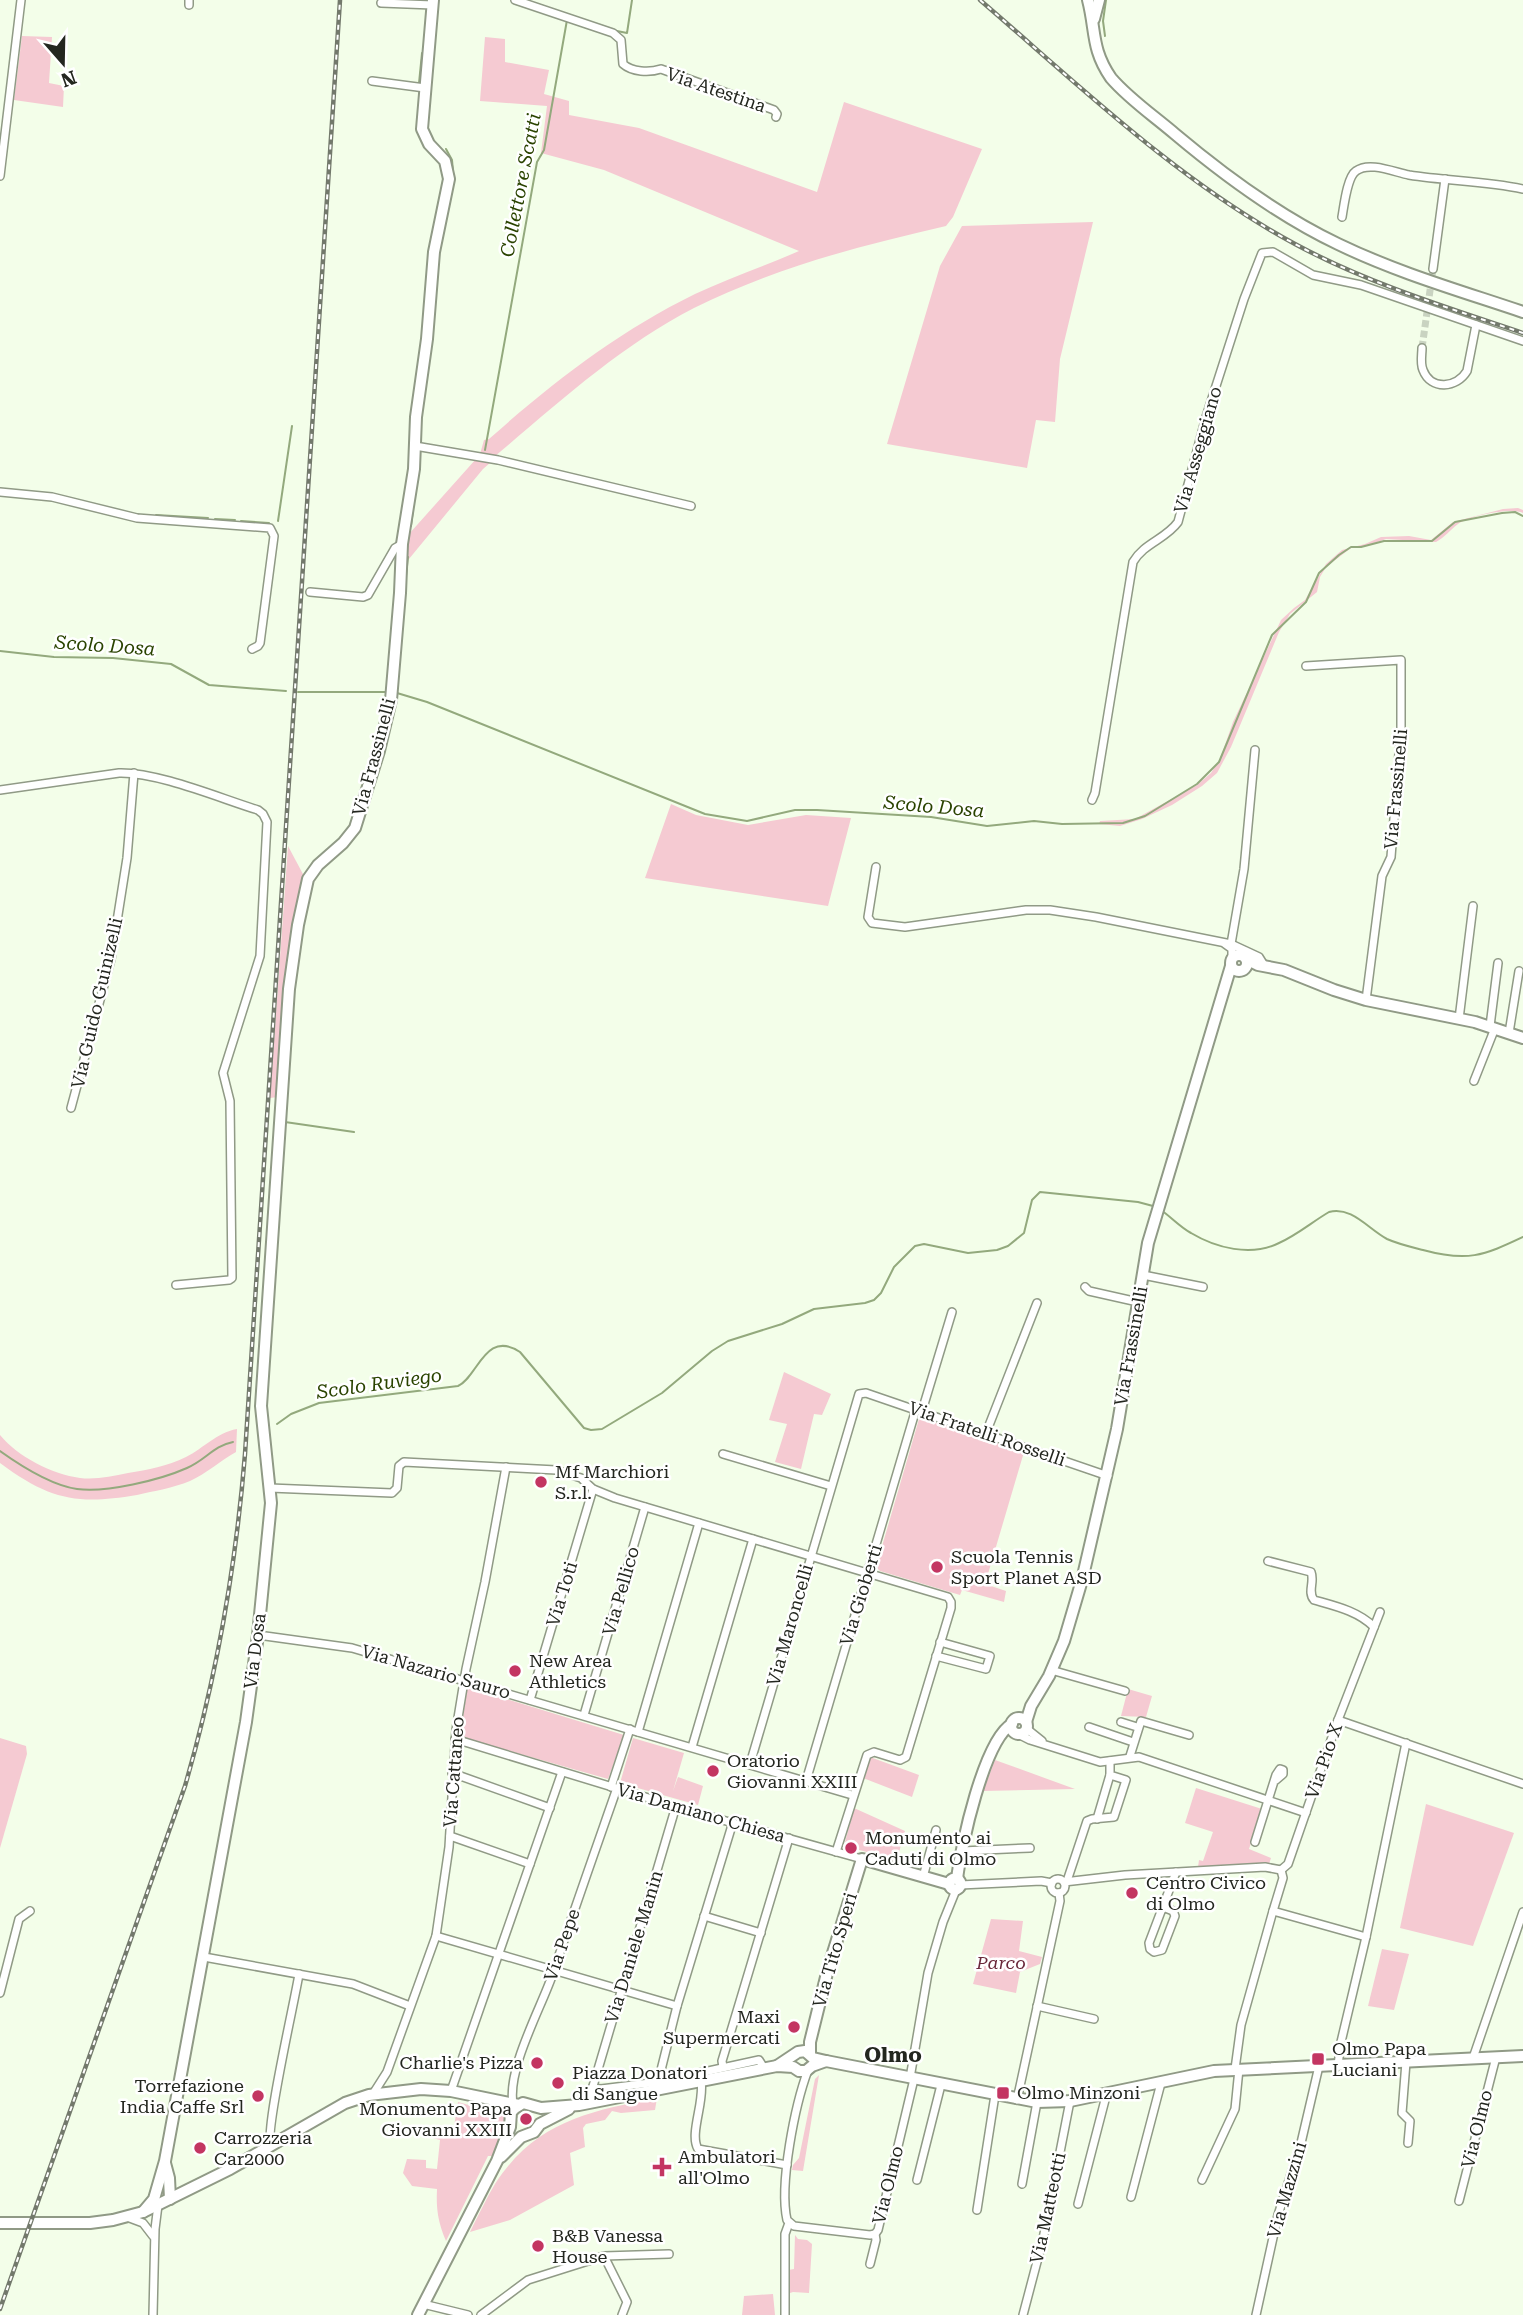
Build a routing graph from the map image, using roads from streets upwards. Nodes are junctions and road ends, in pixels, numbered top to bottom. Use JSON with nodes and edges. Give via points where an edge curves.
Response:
{"nodes":[{"id":1,"x":21,"y":0,"type":"edge"},
{"id":2,"x":515,"y":0,"type":"edge"},
{"id":3,"x":1088,"y":0,"type":"edge"},
{"id":4,"x":1099,"y":0,"type":"edge"},
{"id":5,"x":433,"y":2,"type":"edge"},
{"id":6,"x":381,"y":3,"type":"dead end"},
{"id":7,"x":1092,"y":26,"type":"junction"},
{"id":8,"x":372,"y":81,"type":"dead end"},
{"id":9,"x":425,"y":89,"type":"junction"},
{"id":10,"x":776,"y":117,"type":"dead end"},
{"id":11,"x":0,"y":176,"type":"edge"},
{"id":12,"x":1445,"y":180,"type":"junction"},
{"id":13,"x":1523,"y":189,"type":"edge"},
{"id":14,"x":1342,"y":217,"type":"dead end"},
{"id":15,"x":1433,"y":269,"type":"tunnel mouth"},
{"id":16,"x":1523,"y":312,"type":"edge"},
{"id":17,"x":1476,"y":325,"type":"junction"},
{"id":18,"x":1523,"y":341,"type":"edge"},
{"id":19,"x":1422,"y":348,"type":"tunnel mouth"},
{"id":20,"x":415,"y":446,"type":"junction"},
{"id":21,"x":0,"y":492,"type":"edge"},
{"id":22,"x":691,"y":506,"type":"dead end"},
{"id":23,"x":402,"y":544,"type":"junction"},
{"id":24,"x":310,"y":592,"type":"dead end"},
{"id":25,"x":252,"y":649,"type":"dead end"},
{"id":26,"x":1306,"y":666,"type":"dead end"},
{"id":27,"x":1255,"y":750,"type":"dead end"},
{"id":28,"x":134,"y":773,"type":"junction"},
{"id":29,"x":0,"y":790,"type":"edge"},
{"id":30,"x":1092,"y":800,"type":"dead end"},
{"id":31,"x":876,"y":867,"type":"dead end"},
{"id":32,"x":1473,"y":906,"type":"dead end"},
{"id":33,"x":1228,"y":944,"type":"junction"},
{"id":34,"x":1239,"y":963,"type":"junction"},
{"id":35,"x":1498,"y":963,"type":"dead end"},
{"id":36,"x":1261,"y":965,"type":"junction"},
{"id":37,"x":1519,"y":971,"type":"dead end"},
{"id":38,"x":1366,"y":1000,"type":"junction"},
{"id":39,"x":1459,"y":1019,"type":"junction"},
{"id":40,"x":1492,"y":1027,"type":"junction"},
{"id":41,"x":1509,"y":1033,"type":"junction"},
{"id":42,"x":1523,"y":1038,"type":"edge"},
{"id":43,"x":1474,"y":1081,"type":"dead end"},
{"id":44,"x":71,"y":1108,"type":"dead end"},
{"id":45,"x":280,"y":1133,"type":"joint"},
{"id":46,"x":1143,"y":1275,"type":"junction"},
{"id":47,"x":176,"y":1285,"type":"dead end"},
{"id":48,"x":1085,"y":1287,"type":"dead end"},
{"id":49,"x":1203,"y":1287,"type":"dead end"},
{"id":50,"x":1138,"y":1302,"type":"junction"},
{"id":51,"x":1037,"y":1303,"type":"dead end"},
{"id":52,"x":953,"y":1312,"type":"dead end"},
{"id":53,"x":866,"y":1393,"type":"joint"},
{"id":54,"x":919,"y":1410,"type":"junction"},
{"id":55,"x":986,"y":1433,"type":"junction"},
{"id":56,"x":723,"y":1454,"type":"dead end"},
{"id":57,"x":506,"y":1467,"type":"junction"},
{"id":58,"x":1108,"y":1476,"type":"junction"},
{"id":59,"x":831,"y":1486,"type":"junction"},
{"id":60,"x":270,"y":1488,"type":"junction"},
{"id":61,"x":593,"y":1489,"type":"junction"},
{"id":62,"x":645,"y":1507,"type":"junction"},
{"id":63,"x":699,"y":1523,"type":"junction"},
{"id":64,"x":753,"y":1539,"type":"junction"},
{"id":65,"x":810,"y":1556,"type":"junction"},
{"id":66,"x":1268,"y":1561,"type":"dead end"},
{"id":67,"x":868,"y":1573,"type":"junction"},
{"id":68,"x":1380,"y":1612,"type":"dead end"},
{"id":69,"x":1374,"y":1627,"type":"junction"},
{"id":70,"x":258,"y":1635,"type":"junction"},
{"id":71,"x":940,"y":1642,"type":"junction"},
{"id":72,"x":936,"y":1656,"type":"junction"},
{"id":73,"x":1051,"y":1670,"type":"junction"},
{"id":74,"x":464,"y":1680,"type":"junction"},
{"id":75,"x":1125,"y":1691,"type":"dead end"},
{"id":76,"x":530,"y":1700,"type":"junction"},
{"id":77,"x":584,"y":1716,"type":"junction"},
{"id":78,"x":1338,"y":1720,"type":"junction"},
{"id":79,"x":1121,"y":1722,"type":"dead end"},
{"id":80,"x":1019,"y":1726,"type":"junction"},
{"id":81,"x":1089,"y":1727,"type":"dead end"},
{"id":82,"x":1138,"y":1727,"type":"junction"},
{"id":83,"x":634,"y":1730,"type":"junction"},
{"id":84,"x":1189,"y":1735,"type":"dead end"},
{"id":85,"x":455,"y":1739,"type":"junction"},
{"id":86,"x":1133,"y":1742,"type":"junction"},
{"id":87,"x":1406,"y":1744,"type":"junction"},
{"id":88,"x":692,"y":1748,"type":"junction"},
{"id":89,"x":1130,"y":1756,"type":"junction"},
{"id":90,"x":1110,"y":1760,"type":"junction"},
{"id":91,"x":750,"y":1765,"type":"junction"},
{"id":92,"x":562,"y":1772,"type":"junction"},
{"id":93,"x":452,"y":1773,"type":"junction"},
{"id":94,"x":1110,"y":1775,"type":"junction"},
{"id":95,"x":1276,"y":1780,"type":"dead end"},
{"id":96,"x":806,"y":1781,"type":"junction"},
{"id":97,"x":1523,"y":1784,"type":"edge"},
{"id":98,"x":614,"y":1787,"type":"junction"},
{"id":99,"x":852,"y":1795,"type":"junction"},
{"id":100,"x":1269,"y":1801,"type":"junction"},
{"id":101,"x":676,"y":1806,"type":"junction"},
{"id":102,"x":550,"y":1808,"type":"junction"},
{"id":103,"x":1306,"y":1813,"type":"junction"},
{"id":104,"x":1097,"y":1819,"type":"junction"},
{"id":105,"x":733,"y":1822,"type":"junction"},
{"id":106,"x":936,"y":1829,"type":"dead end"},
{"id":107,"x":450,"y":1836,"type":"junction"},
{"id":108,"x":789,"y":1838,"type":"junction"},
{"id":109,"x":1255,"y":1842,"type":"dead end"},
{"id":110,"x":1030,"y":1848,"type":"dead end"},
{"id":111,"x":962,"y":1851,"type":"junction"},
{"id":112,"x":836,"y":1852,"type":"junction"},
{"id":113,"x":862,"y":1859,"type":"junction"},
{"id":114,"x":530,"y":1864,"type":"junction"},
{"id":115,"x":1281,"y":1870,"type":"junction"},
{"id":116,"x":1176,"y":1872,"type":"junction"},
{"id":117,"x":923,"y":1877,"type":"junction"},
{"id":118,"x":956,"y":1881,"type":"junction"},
{"id":119,"x":1066,"y":1881,"type":"junction"},
{"id":120,"x":1052,"y":1883,"type":"junction"},
{"id":121,"x":1059,"y":1893,"type":"junction"},
{"id":122,"x":1163,"y":1907,"type":"junction"},
{"id":123,"x":1274,"y":1910,"type":"junction"},
{"id":124,"x":30,"y":1911,"type":"dead end"},
{"id":125,"x":1523,"y":1912,"type":"edge"},
{"id":126,"x":704,"y":1916,"type":"junction"},
{"id":127,"x":761,"y":1933,"type":"junction"},
{"id":128,"x":436,"y":1936,"type":"junction"},
{"id":129,"x":1366,"y":1937,"type":"junction"},
{"id":130,"x":498,"y":1954,"type":"junction"},
{"id":131,"x":204,"y":1957,"type":"junction"},
{"id":132,"x":554,"y":1970,"type":"junction"},
{"id":133,"x":299,"y":1974,"type":"junction"},
{"id":134,"x":621,"y":1990,"type":"junction"},
{"id":135,"x":0,"y":1993,"type":"edge"},
{"id":136,"x":410,"y":2006,"type":"junction"},
{"id":137,"x":677,"y":2006,"type":"junction"},
{"id":138,"x":1037,"y":2006,"type":"junction"},
{"id":139,"x":1094,"y":2019,"type":"dead end"},
{"id":140,"x":810,"y":2042,"type":"junction"},
{"id":141,"x":1523,"y":2056,"type":"edge"},
{"id":142,"x":1496,"y":2057,"type":"junction"},
{"id":143,"x":1473,"y":2058,"type":"junction"},
{"id":144,"x":795,"y":2061,"type":"junction"},
{"id":145,"x":811,"y":2062,"type":"junction"},
{"id":146,"x":1406,"y":2062,"type":"junction"},
{"id":147,"x":1338,"y":2065,"type":"junction"},
{"id":148,"x":1319,"y":2066,"type":"junction"},
{"id":149,"x":723,"y":2067,"type":"junction"},
{"id":150,"x":764,"y":2068,"type":"junction"},
{"id":151,"x":1237,"y":2069,"type":"junction"},
{"id":152,"x":387,"y":2072,"type":"junction"},
{"id":153,"x":912,"y":2078,"type":"junction"},
{"id":154,"x":701,"y":2081,"type":"junction"},
{"id":155,"x":1161,"y":2082,"type":"junction"},
{"id":156,"x":658,"y":2085,"type":"junction"},
{"id":157,"x":942,"y":2085,"type":"junction"},
{"id":158,"x":802,"y":2087,"type":"junction"},
{"id":159,"x":592,"y":2088,"type":"junction"},
{"id":160,"x":399,"y":2090,"type":"junction"},
{"id":161,"x":451,"y":2091,"type":"junction"},
{"id":162,"x":378,"y":2093,"type":"junction"},
{"id":163,"x":466,"y":2094,"type":"junction"},
{"id":164,"x":995,"y":2095,"type":"junction"},
{"id":165,"x":1104,"y":2095,"type":"junction"},
{"id":166,"x":1017,"y":2099,"type":"junction"},
{"id":167,"x":1070,"y":2101,"type":"junction"},
{"id":168,"x":1037,"y":2102,"type":"junction"},
{"id":169,"x":516,"y":2104,"type":"junction"},
{"id":170,"x":584,"y":2104,"type":"junction"},
{"id":171,"x":536,"y":2107,"type":"junction"},
{"id":172,"x":510,"y":2121,"type":"junction"},
{"id":173,"x":540,"y":2124,"type":"junction"},
{"id":174,"x":524,"y":2134,"type":"junction"},
{"id":175,"x":1408,"y":2143,"type":"dead end"},
{"id":176,"x":271,"y":2146,"type":"junction"},
{"id":177,"x":497,"y":2161,"type":"junction"},
{"id":178,"x":787,"y":2165,"type":"junction"},
{"id":179,"x":164,"y":2179,"type":"junction"},
{"id":180,"x":917,"y":2180,"type":"dead end"},
{"id":181,"x":1202,"y":2180,"type":"dead end"},
{"id":182,"x":1023,"y":2184,"type":"dead end"},
{"id":183,"x":189,"y":2190,"type":"junction"},
{"id":184,"x":1131,"y":2197,"type":"dead end"},
{"id":185,"x":170,"y":2199,"type":"junction"},
{"id":186,"x":1459,"y":2201,"type":"dead end"},
{"id":187,"x":1077,"y":2204,"type":"dead end"},
{"id":188,"x":158,"y":2205,"type":"junction"},
{"id":189,"x":977,"y":2210,"type":"dead end"},
{"id":190,"x":143,"y":2212,"type":"junction"},
{"id":191,"x":127,"y":2217,"type":"junction"},
{"id":192,"x":789,"y":2223,"type":"junction"},
{"id":193,"x":0,"y":2224,"type":"edge"},
{"id":194,"x":874,"y":2234,"type":"junction"},
{"id":195,"x":155,"y":2240,"type":"junction"},
{"id":196,"x":669,"y":2254,"type":"dead end"},
{"id":197,"x":604,"y":2256,"type":"junction"},
{"id":198,"x":870,"y":2264,"type":"dead end"},
{"id":199,"x":420,"y":2310,"type":"edge"},
{"id":200,"x":153,"y":2315,"type":"edge"},
{"id":201,"x":468,"y":2315,"type":"edge"},
{"id":202,"x":481,"y":2315,"type":"edge"},
{"id":203,"x":622,"y":2315,"type":"edge"},
{"id":204,"x":785,"y":2315,"type":"edge"},
{"id":205,"x":1023,"y":2315,"type":"edge"},
{"id":206,"x":1256,"y":2315,"type":"edge"}],
"edges":[{"from":1,"to":11,"type":"street"},
{"from":2,"to":10,"type":"street","name":"Via Atestina","via":[[613,33],[621,40],[623,64],[629,68],[661,69],[774,110]]},
{"from":3,"to":7,"type":"street"},
{"from":4,"to":7,"type":"street"},
{"from":5,"to":6,"type":"street"},
{"from":5,"to":9,"type":"street","name":"Via Frassinelli"},
{"from":7,"to":16,"type":"street","via":[[1099,57],[1116,84],[1271,206],[1378,262]]},
{"from":8,"to":9,"type":"street"},
{"from":9,"to":20,"type":"street","name":"Via Frassinelli","via":[[422,129],[449,174],[434,251]]},
{"from":12,"to":13,"type":"street"},
{"from":12,"to":14,"type":"street","via":[[1371,167],[1357,170],[1350,179]]},
{"from":12,"to":15,"type":"street"},
{"from":17,"to":18,"type":"street"},
{"from":17,"to":19,"type":"street","via":[[1467,371],[1454,384],[1438,384],[1428,378],[1422,369]]},
{"from":17,"to":30,"type":"street","name":"Via Asseggiano","via":[[1361,285],[1313,275],[1273,251],[1265,251],[1206,417],[1178,522],[1133,562]]},
{"from":20,"to":22,"type":"street","via":[[498,460]]},
{"from":20,"to":23,"type":"street","name":"Via Frassinelli"},
{"from":21,"to":25,"type":"street","via":[[52,497],[137,518],[270,528],[274,536],[260,643]]},
{"from":23,"to":24,"type":"street","via":[[363,597]]},
{"from":23,"to":45,"type":"street","name":"Via Frassinelli","via":[[391,695],[379,751],[355,828],[312,872],[304,891],[289,989]]},
{"from":26,"to":38,"type":"street","name":"Via Frassinelli","via":[[1401,660],[1402,728],[1391,857],[1382,876]]},
{"from":27,"to":33,"type":"street","via":[[1244,869]]},
{"from":28,"to":29,"type":"street"},
{"from":28,"to":44,"type":"street","name":"Via Guido Guinizelli","via":[[111,959]]},
{"from":28,"to":47,"type":"street","via":[[258,810],[268,827],[260,956],[223,1073],[229,1095],[232,1278]]},
{"from":31,"to":33,"type":"street","via":[[868,917],[872,923],[905,927],[1050,910]]},
{"from":32,"to":39,"type":"street"},
{"from":33,"to":34,"type":"street","via":[[1237,949]]},
{"from":33,"to":36,"type":"street","via":[[1259,957]]},
{"from":34,"to":36,"type":"street"},
{"from":34,"to":46,"type":"street","name":"Via Frassinelli","via":[[1227,984],[1155,1214]]},
{"from":35,"to":40,"type":"street"},
{"from":36,"to":38,"type":"street"},
{"from":37,"to":41,"type":"street"},
{"from":38,"to":39,"type":"street"},
{"from":39,"to":40,"type":"street"},
{"from":40,"to":41,"type":"street"},
{"from":40,"to":43,"type":"street"},
{"from":41,"to":42,"type":"street"},
{"from":45,"to":60,"type":"street","name":"Via Dosa","via":[[261,1406]]},
{"from":46,"to":49,"type":"street"},
{"from":46,"to":50,"type":"street","name":"Via Frassinelli"},
{"from":48,"to":50,"type":"street"},
{"from":50,"to":58,"type":"street","name":"Via Frassinelli"},
{"from":51,"to":55,"type":"street"},
{"from":52,"to":54,"type":"street","name":"Via Gioberti"},
{"from":53,"to":54,"type":"street","name":"Via Fratelli Rosselli"},
{"from":53,"to":59,"type":"street","name":"Via Maroncelli","via":[[858,1396]]},
{"from":54,"to":55,"type":"street","name":"Via Fratelli Rosselli"},
{"from":54,"to":67,"type":"street","name":"Via Gioberti"},
{"from":55,"to":58,"type":"street","name":"Via Fratelli Rosselli"},
{"from":56,"to":59,"type":"street"},
{"from":57,"to":60,"type":"street","via":[[404,1462],[392,1493]]},
{"from":57,"to":61,"type":"street","via":[[556,1470],[581,1478]]},
{"from":57,"to":74,"type":"street","name":"Via Cattaneo"},
{"from":58,"to":73,"type":"street","name":"Via Frassinelli","via":[[1065,1641]]},
{"from":59,"to":65,"type":"street","name":"Via Maroncelli"},
{"from":60,"to":70,"type":"street","name":"Via Dosa"},
{"from":61,"to":62,"type":"street"},
{"from":61,"to":76,"type":"street","name":"Via Toti"},
{"from":62,"to":63,"type":"street"},
{"from":62,"to":77,"type":"street","name":"Via Pellico"},
{"from":63,"to":64,"type":"street"},
{"from":63,"to":83,"type":"street","name":"Via Pepe"},
{"from":64,"to":65,"type":"street"},
{"from":64,"to":88,"type":"street"},
{"from":65,"to":67,"type":"street"},
{"from":65,"to":91,"type":"street","name":"Via Maroncelli"},
{"from":66,"to":69,"type":"street","via":[[1311,1572],[1314,1600],[1357,1614]]},
{"from":67,"to":71,"type":"street","via":[[950,1598]]},
{"from":67,"to":96,"type":"street","name":"Via Gioberti"},
{"from":68,"to":69,"type":"street","name":"Via Pio X"},
{"from":69,"to":78,"type":"street","name":"Via Pio X"},
{"from":70,"to":74,"type":"street","name":"Via Nazario Sauro","via":[[352,1648]]},
{"from":70,"to":131,"type":"street","name":"Via Dosa"},
{"from":71,"to":72,"type":"street"},
{"from":71,"to":72,"type":"street","via":[[990,1656],[986,1670]]},
{"from":72,"to":99,"type":"street","via":[[906,1757],[900,1760],[869,1753]]},
{"from":73,"to":75,"type":"street"},
{"from":73,"to":80,"type":"street","name":"Via Frassinelli"},
{"from":74,"to":76,"type":"street","name":"Via Nazario Sauro"},
{"from":74,"to":85,"type":"street","name":"Via Cattaneo"},
{"from":76,"to":77,"type":"street","name":"Via Nazario Sauro"},
{"from":77,"to":83,"type":"street","name":"Via Nazario Sauro"},
{"from":78,"to":87,"type":"street"},
{"from":78,"to":103,"type":"street","name":"Via Pio X"},
{"from":79,"to":82,"type":"street"},
{"from":80,"to":90,"type":"street","via":[[1030,1740],[1100,1762]]},
{"from":80,"to":111,"type":"street","name":"Via Frassinelli","via":[[1003,1731],[998,1740],[968,1818]]},
{"from":81,"to":86,"type":"street"},
{"from":82,"to":84,"type":"street","via":[[1142,1720]]},
{"from":82,"to":86,"type":"street"},
{"from":83,"to":88,"type":"street","name":"Via Nazario Sauro"},
{"from":83,"to":98,"type":"street","name":"Via Pepe"},
{"from":85,"to":92,"type":"street","name":"Via Damiano Chiesa"},
{"from":85,"to":93,"type":"street","name":"Via Cattaneo"},
{"from":86,"to":89,"type":"street"},
{"from":87,"to":97,"type":"street"},
{"from":87,"to":129,"type":"street"},
{"from":88,"to":91,"type":"street","name":"Via Nazario Sauro"},
{"from":89,"to":90,"type":"street"},
{"from":89,"to":100,"type":"street"},
{"from":90,"to":94,"type":"street"},
{"from":91,"to":96,"type":"street","name":"Via Nazario Sauro"},
{"from":92,"to":98,"type":"street","name":"Via Damiano Chiesa"},
{"from":92,"to":102,"type":"street"},
{"from":93,"to":102,"type":"street"},
{"from":93,"to":107,"type":"street","name":"Via Cattaneo"},
{"from":94,"to":104,"type":"street"},
{"from":94,"to":104,"type":"street","via":[[1126,1780],[1124,1787],[1114,1817]]},
{"from":95,"to":100,"type":"street"},
{"from":96,"to":99,"type":"street","name":"Via Nazario Sauro"},
{"from":98,"to":101,"type":"street","name":"Via Damiano Chiesa"},
{"from":98,"to":132,"type":"street","name":"Via Pepe"},
{"from":99,"to":112,"type":"street"},
{"from":100,"to":103,"type":"street"},
{"from":100,"to":109,"type":"street"},
{"from":101,"to":105,"type":"street","name":"Via Damiano Chiesa"},
{"from":101,"to":134,"type":"street","name":"Via Daniele Manin"},
{"from":102,"to":114,"type":"street"},
{"from":103,"to":115,"type":"street","name":"Via Pio X","via":[[1288,1864]]},
{"from":104,"to":119,"type":"street","via":[[1087,1821]]},
{"from":105,"to":108,"type":"street","name":"Via Damiano Chiesa"},
{"from":105,"to":126,"type":"street"},
{"from":106,"to":117,"type":"street"},
{"from":107,"to":114,"type":"street"},
{"from":107,"to":128,"type":"street","name":"Via Cattaneo"},
{"from":108,"to":112,"type":"street","name":"Via Damiano Chiesa"},
{"from":108,"to":127,"type":"street"},
{"from":110,"to":111,"type":"street"},
{"from":111,"to":118,"type":"street","name":"Via Frassinelli"},
{"from":112,"to":113,"type":"street","name":"Via Damiano Chiesa"},
{"from":113,"to":117,"type":"street","name":"Via Damiano Chiesa"},
{"from":113,"to":140,"type":"street","name":"Via Tito Speri"},
{"from":114,"to":130,"type":"street"},
{"from":115,"to":116,"type":"street","name":"Via Damiano Chiesa"},
{"from":115,"to":123,"type":"street","name":"Via Pio X"},
{"from":116,"to":119,"type":"street","name":"Via Damiano Chiesa"},
{"from":116,"to":122,"type":"street"},
{"from":117,"to":118,"type":"street","name":"Via Damiano Chiesa"},
{"from":118,"to":120,"type":"street","name":"Via Damiano Chiesa"},
{"from":118,"to":153,"type":"street","name":"Via Frassinelli","via":[[928,1973]]},
{"from":119,"to":120,"type":"street","name":"Via Damiano Chiesa","via":[[1057,1878]]},
{"from":119,"to":121,"type":"street"},
{"from":120,"to":121,"type":"street","via":[[1052,1890]]},
{"from":121,"to":138,"type":"street"},
{"from":122,"to":122,"type":"street","via":[[1175,1916],[1163,1950],[1154,1952],[1149,1945]]},
{"from":123,"to":129,"type":"street"},
{"from":123,"to":151,"type":"street","via":[[1241,2025]]},
{"from":124,"to":135,"type":"street","via":[[19,1919]]},
{"from":125,"to":143,"type":"street"},
{"from":126,"to":127,"type":"street"},
{"from":126,"to":137,"type":"street"},
{"from":127,"to":149,"type":"street"},
{"from":128,"to":130,"type":"street"},
{"from":128,"to":136,"type":"street","name":"Via Cattaneo"},
{"from":129,"to":147,"type":"street"},
{"from":130,"to":132,"type":"street"},
{"from":130,"to":161,"type":"street"},
{"from":131,"to":133,"type":"street"},
{"from":131,"to":179,"type":"street","name":"Via Dosa"},
{"from":132,"to":134,"type":"street"},
{"from":132,"to":169,"type":"street","name":"Via Pepe","via":[[518,2066],[513,2084]]},
{"from":133,"to":136,"type":"street","via":[[353,1984]]},
{"from":133,"to":176,"type":"street","via":[[272,2112]]},
{"from":134,"to":137,"type":"street"},
{"from":134,"to":159,"type":"street","name":"Via Daniele Manin"},
{"from":136,"to":152,"type":"street","name":"Via Cattaneo"},
{"from":137,"to":156,"type":"street"},
{"from":138,"to":139,"type":"street"},
{"from":138,"to":166,"type":"street"},
{"from":140,"to":144,"type":"street"},
{"from":140,"to":145,"type":"street","name":"Via Tito Speri"},
{"from":141,"to":142,"type":"street"},
{"from":142,"to":143,"type":"street"},
{"from":142,"to":186,"type":"street","name":"Via Olmo"},
{"from":143,"to":146,"type":"street"},
{"from":144,"to":145,"type":"street","via":[[803,2072]]},
{"from":144,"to":145,"type":"street","via":[[805,2051]]},
{"from":144,"to":150,"type":"street"},
{"from":144,"to":158,"type":"street"},
{"from":145,"to":153,"type":"street"},
{"from":145,"to":158,"type":"street"},
{"from":146,"to":147,"type":"street"},
{"from":146,"to":175,"type":"street","via":[[1402,2113],[1410,2121]]},
{"from":147,"to":148,"type":"street"},
{"from":148,"to":151,"type":"street"},
{"from":148,"to":206,"type":"street","name":"Via Mazzini"},
{"from":149,"to":150,"type":"street","via":[[759,2060]]},
{"from":149,"to":156,"type":"street"},
{"from":150,"to":154,"type":"street"},
{"from":151,"to":155,"type":"street"},
{"from":151,"to":181,"type":"street","via":[[1235,2109]]},
{"from":152,"to":160,"type":"street"},
{"from":152,"to":162,"type":"street","name":"Via Cattaneo"},
{"from":153,"to":157,"type":"street"},
{"from":153,"to":194,"type":"street","name":"Via Olmo"},
{"from":154,"to":156,"type":"street"},
{"from":154,"to":178,"type":"street","via":[[694,2142],[698,2149]]},
{"from":155,"to":165,"type":"street"},
{"from":155,"to":184,"type":"street"},
{"from":156,"to":159,"type":"street"},
{"from":156,"to":170,"type":"street"},
{"from":157,"to":164,"type":"street"},
{"from":157,"to":180,"type":"street","name":"Via Olmo"},
{"from":158,"to":178,"type":"street"},
{"from":159,"to":170,"type":"street","name":"Via Daniele Manin"},
{"from":160,"to":161,"type":"street"},
{"from":160,"to":162,"type":"street"},
{"from":161,"to":163,"type":"street"},
{"from":162,"to":176,"type":"street","via":[[345,2103]]},
{"from":163,"to":169,"type":"street"},
{"from":163,"to":172,"type":"street","via":[[503,2109]]},
{"from":164,"to":166,"type":"street"},
{"from":164,"to":189,"type":"street"},
{"from":165,"to":167,"type":"street"},
{"from":165,"to":187,"type":"street"},
{"from":166,"to":168,"type":"street"},
{"from":167,"to":168,"type":"street"},
{"from":167,"to":205,"type":"street","name":"Via Matteotti"},
{"from":168,"to":182,"type":"street"},
{"from":169,"to":171,"type":"street"},
{"from":169,"to":172,"type":"street"},
{"from":170,"to":171,"type":"street"},
{"from":170,"to":173,"type":"street"},
{"from":171,"to":173,"type":"street"},
{"from":172,"to":174,"type":"street"},
{"from":172,"to":177,"type":"street"},
{"from":173,"to":174,"type":"street","via":[[534,2132]]},
{"from":174,"to":177,"type":"street"},
{"from":176,"to":183,"type":"street"},
{"from":177,"to":199,"type":"street"},
{"from":178,"to":192,"type":"street","via":[[785,2215]]},
{"from":179,"to":183,"type":"street"},
{"from":179,"to":185,"type":"street"},
{"from":179,"to":190,"type":"street"},
{"from":183,"to":185,"type":"street"},
{"from":185,"to":188,"type":"street"},
{"from":188,"to":190,"type":"street"},
{"from":188,"to":195,"type":"street"},
{"from":190,"to":191,"type":"street"},
{"from":191,"to":193,"type":"street","via":[[90,2223]]},
{"from":191,"to":195,"type":"street","via":[[143,2223]]},
{"from":192,"to":194,"type":"street","name":"Via Olmo"},
{"from":192,"to":204,"type":"street","via":[[785,2234]]},
{"from":194,"to":198,"type":"street"},
{"from":195,"to":200,"type":"street"},
{"from":196,"to":197,"type":"street"},
{"from":197,"to":202,"type":"street","via":[[528,2280]]},
{"from":197,"to":203,"type":"street","via":[[627,2302]]},
{"from":199,"to":201,"type":"street"}]}
